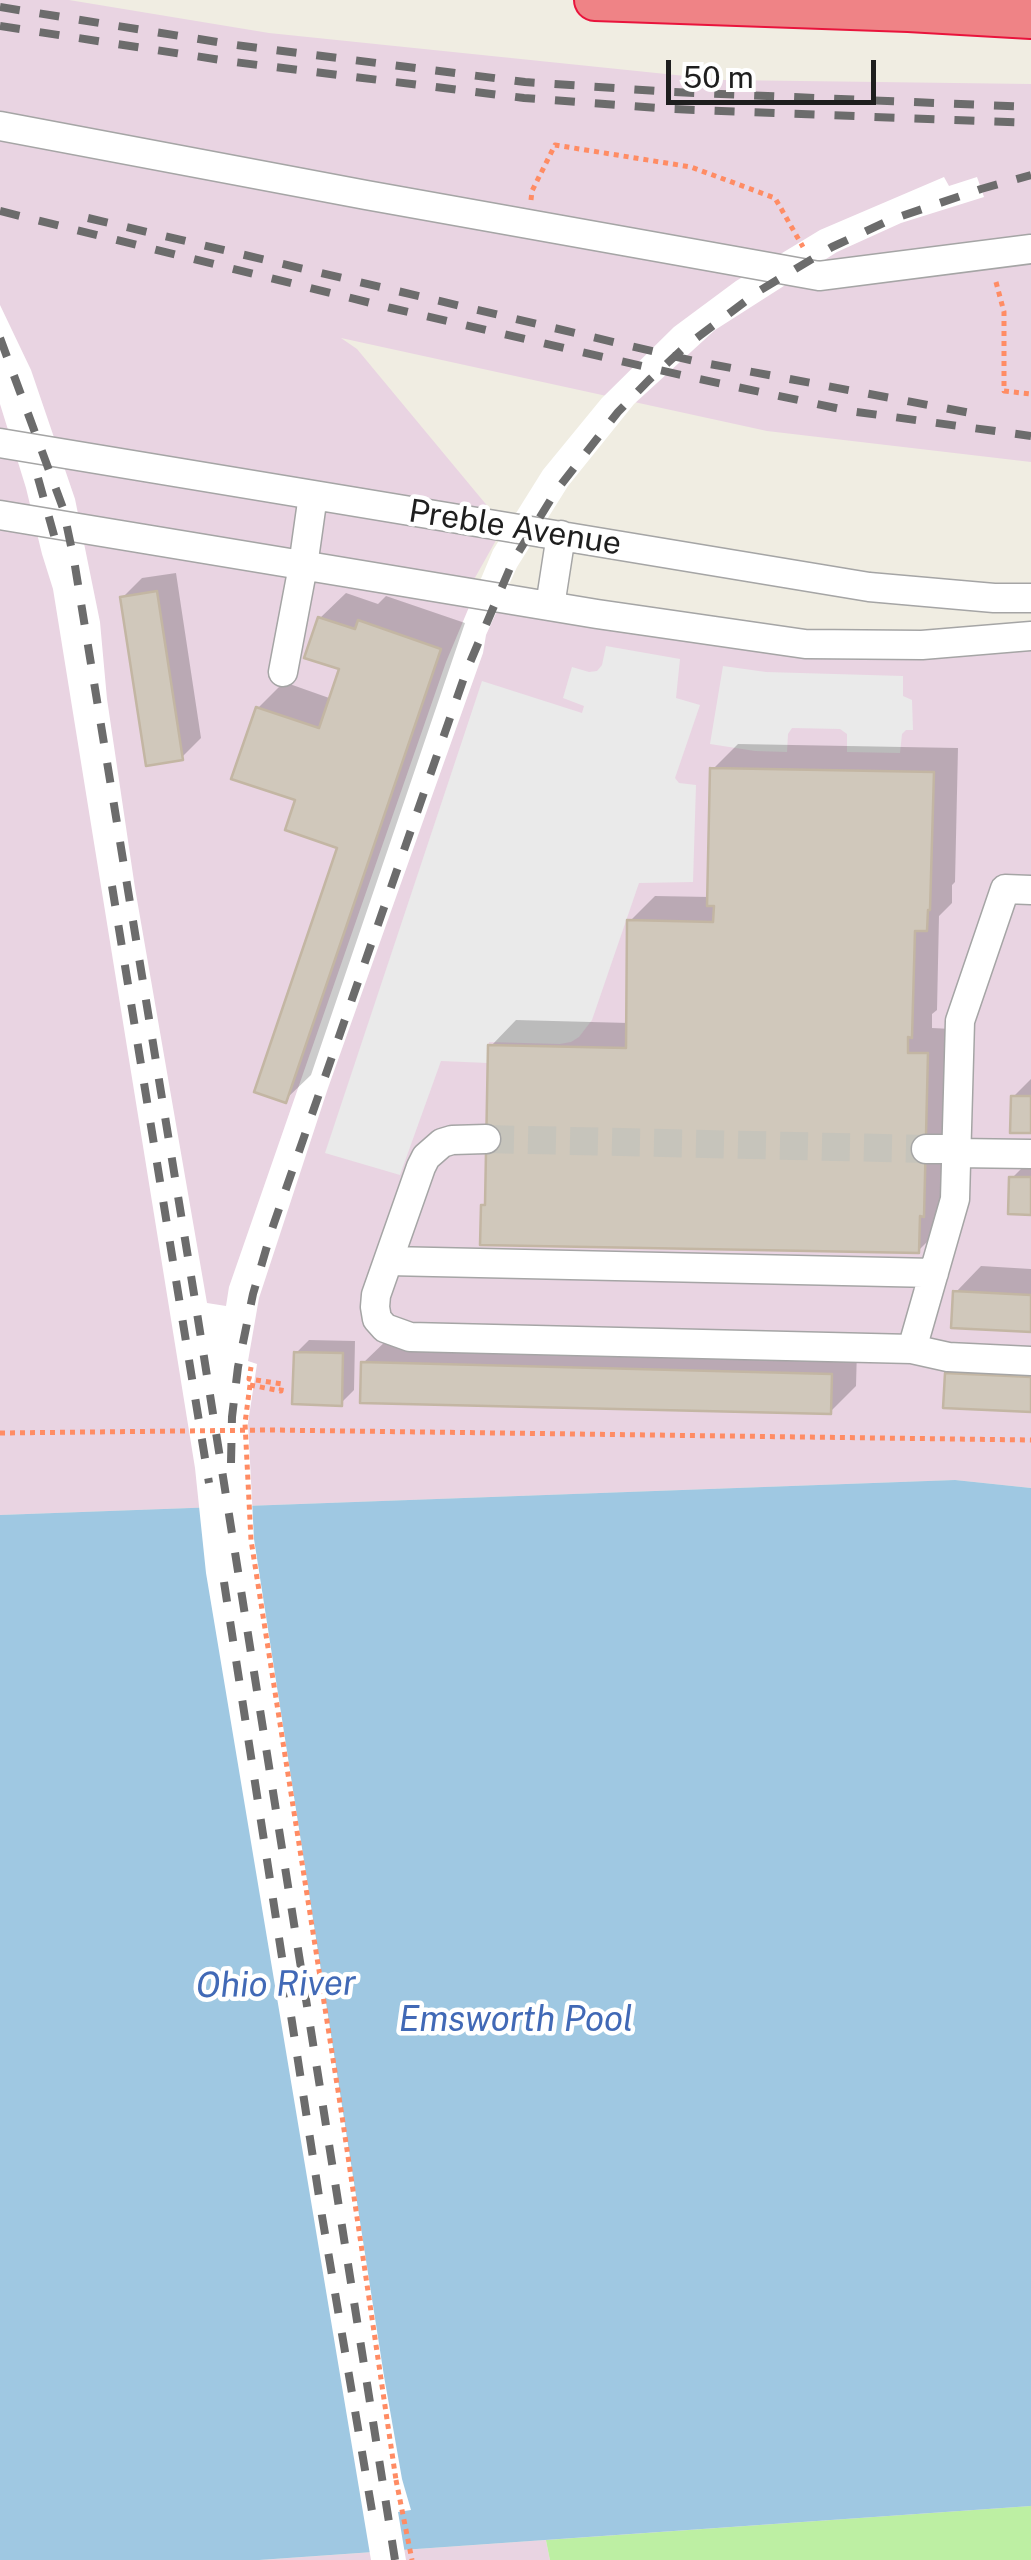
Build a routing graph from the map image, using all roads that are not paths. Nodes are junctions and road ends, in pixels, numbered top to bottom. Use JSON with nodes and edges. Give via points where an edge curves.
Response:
{"nodes":[{"id":1,"x":594,"y":0,"type":"edge"},
{"id":2,"x":1031,"y":18,"type":"edge"},
{"id":3,"x":0,"y":126,"type":"edge"},
{"id":4,"x":1031,"y":249,"type":"edge"},
{"id":5,"x":0,"y":443,"type":"edge"},
{"id":6,"x":313,"y":495,"type":"junction"},
{"id":7,"x":0,"y":516,"type":"edge"},
{"id":8,"x":561,"y":535,"type":"junction"},
{"id":9,"x":303,"y":566,"type":"junction"},
{"id":10,"x":1031,"y":598,"type":"edge"},
{"id":11,"x":550,"y":606,"type":"junction"},
{"id":12,"x":1031,"y":636,"type":"edge"},
{"id":13,"x":282,"y":672,"type":"dead end"},
{"id":14,"x":1031,"y":890,"type":"edge"},
{"id":15,"x":486,"y":1139,"type":"tunnel mouth"},
{"id":16,"x":926,"y":1149,"type":"tunnel mouth"},
{"id":17,"x":956,"y":1151,"type":"junction"},
{"id":18,"x":1031,"y":1154,"type":"edge"},
{"id":19,"x":388,"y":1261,"type":"junction"},
{"id":20,"x":934,"y":1272,"type":"junction"},
{"id":21,"x":912,"y":1349,"type":"junction"},
{"id":22,"x":1031,"y":1361,"type":"edge"}],
"edges":[{"from":1,"to":2,"type":"highway"},
{"from":3,"to":4,"type":"street","via":[[820,276]]},
{"from":5,"to":6,"type":"street","name":"Preble Avenue"},
{"from":6,"to":8,"type":"street","name":"Preble Avenue"},
{"from":6,"to":9,"type":"street"},
{"from":7,"to":9,"type":"street"},
{"from":8,"to":10,"type":"street","name":"Preble Avenue","via":[[869,587]]},
{"from":8,"to":11,"type":"street"},
{"from":9,"to":11,"type":"street"},
{"from":9,"to":13,"type":"street"},
{"from":11,"to":12,"type":"street","via":[[805,644],[922,645]]},
{"from":14,"to":17,"type":"street","via":[[1005,889],[960,1021]]},
{"from":15,"to":19,"type":"street","via":[[452,1140],[426,1158]]},
{"from":16,"to":17,"type":"street"},
{"from":17,"to":18,"type":"street"},
{"from":17,"to":20,"type":"street","via":[[955,1200]]},
{"from":19,"to":20,"type":"street"},
{"from":19,"to":21,"type":"street","via":[[376,1294],[378,1319],[410,1338]]},
{"from":20,"to":21,"type":"street"},
{"from":21,"to":22,"type":"street"}]}
